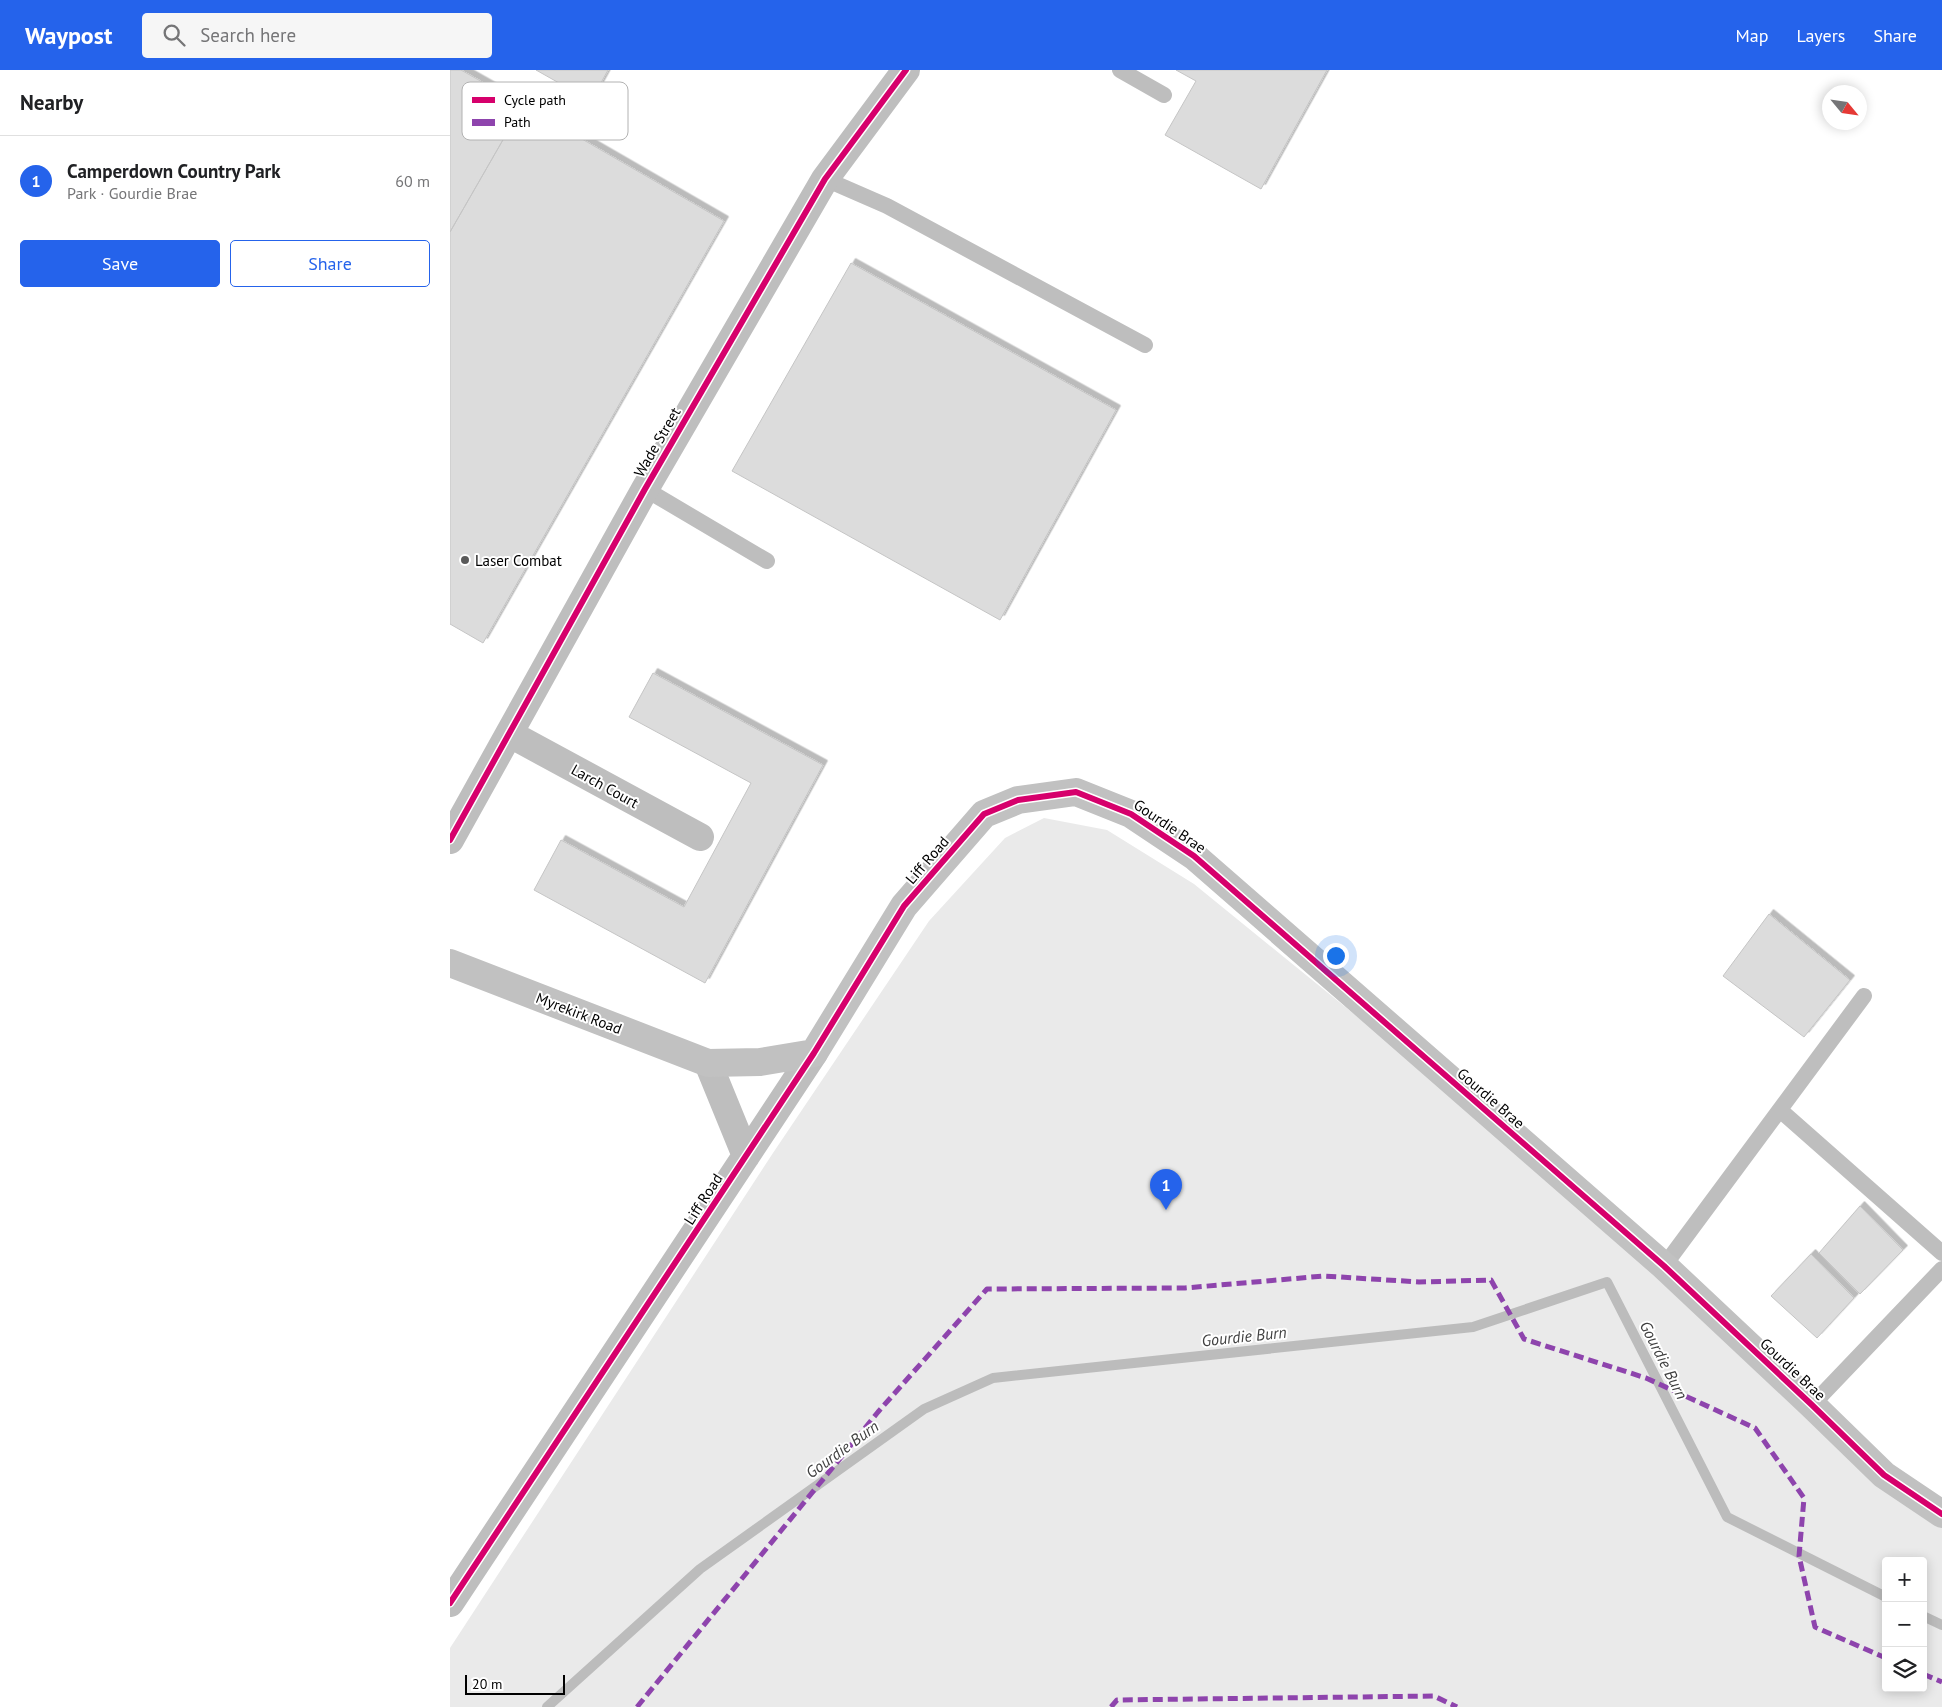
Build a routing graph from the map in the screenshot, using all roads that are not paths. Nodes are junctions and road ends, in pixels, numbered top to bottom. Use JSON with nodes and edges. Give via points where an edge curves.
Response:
{"nodes":[{"id":1,"x":906,"y":70,"type":"edge"},
{"id":2,"x":1120,"y":70,"type":"edge"},
{"id":3,"x":1164,"y":95,"type":"dead end"},
{"id":4,"x":825,"y":179,"type":"junction"},
{"id":5,"x":1145,"y":346,"type":"dead end"},
{"id":6,"x":645,"y":488,"type":"junction"},
{"id":7,"x":767,"y":561,"type":"dead end"},
{"id":8,"x":510,"y":734,"type":"junction"},
{"id":9,"x":984,"y":814,"type":"joint"},
{"id":10,"x":700,"y":837,"type":"dead end"},
{"id":11,"x":450,"y":840,"type":"edge"},
{"id":12,"x":450,"y":963,"type":"edge"},
{"id":13,"x":1864,"y":996,"type":"dead end"},
{"id":14,"x":814,"y":1053,"type":"junction"},
{"id":15,"x":708,"y":1062,"type":"junction"},
{"id":16,"x":1780,"y":1110,"type":"junction"},
{"id":17,"x":746,"y":1156,"type":"junction"},
{"id":18,"x":1942,"y":1253,"type":"edge"},
{"id":19,"x":1664,"y":1266,"type":"junction"},
{"id":20,"x":1942,"y":1269,"type":"edge"},
{"id":21,"x":1812,"y":1405,"type":"junction"},
{"id":22,"x":1942,"y":1514,"type":"edge"},
{"id":23,"x":450,"y":1603,"type":"edge"}],
"edges":[{"from":1,"to":4,"type":"street","name":"Wade Street"},
{"from":2,"to":3,"type":"lane"},
{"from":4,"to":5,"type":"lane","via":[[887,206]]},
{"from":4,"to":6,"type":"street","name":"Wade Street"},
{"from":6,"to":7,"type":"lane"},
{"from":6,"to":8,"type":"street","name":"Wade Street"},
{"from":8,"to":10,"type":"street","name":"Larch Court"},
{"from":8,"to":11,"type":"street","name":"Wade Street"},
{"from":9,"to":14,"type":"street","name":"Liff Road","via":[[904,906]]},
{"from":9,"to":19,"type":"street","name":"Gourdie Brae","via":[[1018,800],[1076,792],[1131,814],[1194,856]]},
{"from":12,"to":15,"type":"street","name":"Myrekirk Road"},
{"from":13,"to":16,"type":"lane"},
{"from":14,"to":15,"type":"street","name":"Myrekirk Road","via":[[760,1062]]},
{"from":14,"to":17,"type":"street","name":"Liff Road"},
{"from":15,"to":17,"type":"street"},
{"from":16,"to":18,"type":"lane"},
{"from":16,"to":19,"type":"lane"},
{"from":17,"to":23,"type":"street","name":"Liff Road"},
{"from":19,"to":21,"type":"street","name":"Gourdie Brae"},
{"from":20,"to":21,"type":"lane"},
{"from":21,"to":22,"type":"street","name":"Gourdie Brae","via":[[1884,1475]]}]}
